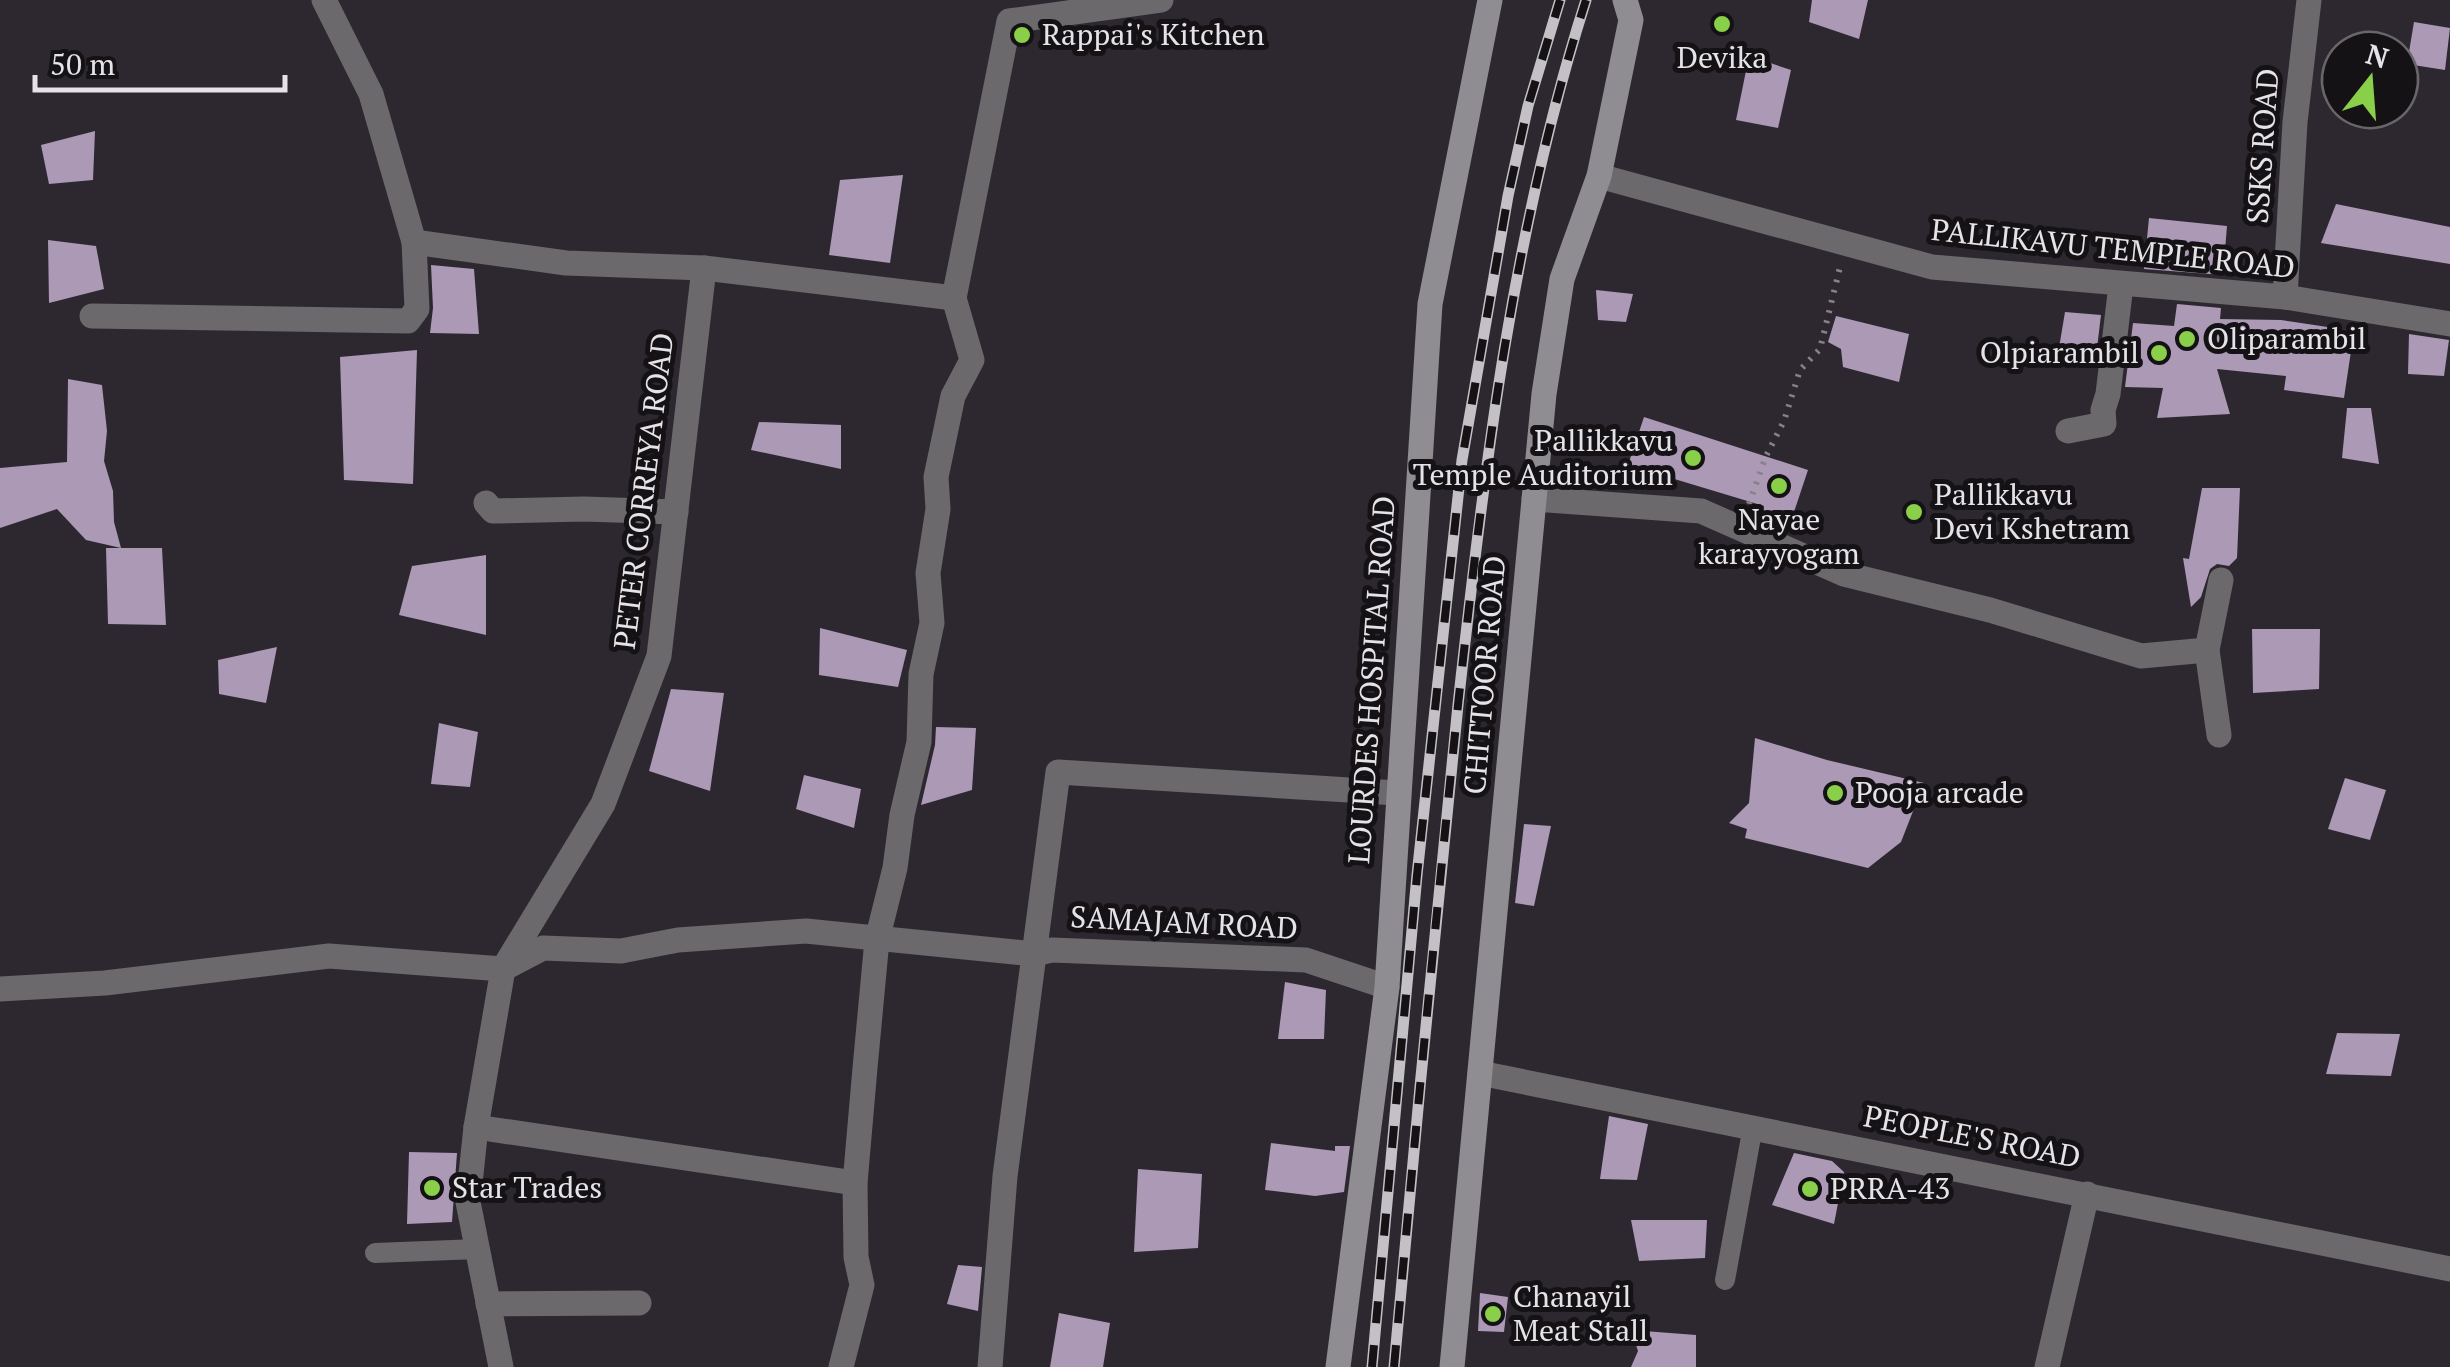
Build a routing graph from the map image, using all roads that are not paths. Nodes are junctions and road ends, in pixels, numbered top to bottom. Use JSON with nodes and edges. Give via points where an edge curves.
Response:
{"nodes":[{"id":1,"x":324,"y":0,"type":"edge"},
{"id":2,"x":1162,"y":0,"type":"edge"},
{"id":3,"x":1490,"y":0,"type":"edge"},
{"id":4,"x":1625,"y":0,"type":"edge"},
{"id":5,"x":2309,"y":0,"type":"edge"},
{"id":6,"x":1599,"y":176,"type":"junction"},
{"id":7,"x":414,"y":242,"type":"junction"},
{"id":8,"x":704,"y":268,"type":"junction"},
{"id":9,"x":2121,"y":285,"type":"junction"},
{"id":10,"x":2285,"y":297,"type":"junction"},
{"id":11,"x":954,"y":298,"type":"junction"},
{"id":12,"x":92,"y":316,"type":"dead end"},
{"id":13,"x":2450,"y":324,"type":"edge"},
{"id":14,"x":2068,"y":430,"type":"dead end"},
{"id":15,"x":1534,"y":499,"type":"junction"},
{"id":16,"x":486,"y":504,"type":"dead end"},
{"id":17,"x":676,"y":512,"type":"junction"},
{"id":18,"x":2221,"y":580,"type":"dead end"},
{"id":19,"x":2206,"y":650,"type":"junction"},
{"id":20,"x":2220,"y":735,"type":"dead end"},
{"id":21,"x":1396,"y":794,"type":"junction"},
{"id":22,"x":877,"y":940,"type":"junction"},
{"id":23,"x":1034,"y":954,"type":"junction"},
{"id":24,"x":502,"y":969,"type":"junction"},
{"id":25,"x":1386,"y":987,"type":"junction"},
{"id":26,"x":0,"y":989,"type":"edge"},
{"id":27,"x":1480,"y":1073,"type":"junction"},
{"id":28,"x":1753,"y":1126,"type":"junction"},
{"id":29,"x":476,"y":1127,"type":"junction"},
{"id":30,"x":855,"y":1183,"type":"junction"},
{"id":31,"x":2086,"y":1194,"type":"junction"},
{"id":32,"x":478,"y":1249,"type":"junction"},
{"id":33,"x":375,"y":1253,"type":"dead end"},
{"id":34,"x":2450,"y":1269,"type":"edge"},
{"id":35,"x":1726,"y":1280,"type":"dead end"},
{"id":36,"x":639,"y":1303,"type":"dead end"},
{"id":37,"x":488,"y":1304,"type":"junction"},
{"id":38,"x":500,"y":1367,"type":"edge"},
{"id":39,"x":841,"y":1367,"type":"edge"},
{"id":40,"x":990,"y":1367,"type":"edge"},
{"id":41,"x":1338,"y":1367,"type":"edge"},
{"id":42,"x":1452,"y":1367,"type":"edge"},
{"id":43,"x":2047,"y":1367,"type":"edge"}],
"edges":[{"from":1,"to":7,"type":"street","via":[[371,94]]},
{"from":2,"to":11,"type":"street","via":[[1009,21]]},
{"from":3,"to":21,"type":"main road","name":"LOURDES HOSPITAL ROAD","via":[[1430,304]]},
{"from":4,"to":6,"type":"main road","name":"CHITTOOR ROAD","via":[[1631,20]]},
{"from":5,"to":10,"type":"street","name":"SSKS ROAD"},
{"from":6,"to":9,"type":"street","name":"PALLIKAVU TEMPLE ROAD","via":[[1932,267]]},
{"from":6,"to":15,"type":"main road","name":"CHITTOOR ROAD","via":[[1562,279]]},
{"from":7,"to":8,"type":"street","via":[[566,263]]},
{"from":7,"to":12,"type":"street","via":[[417,309],[408,321]]},
{"from":8,"to":11,"type":"street"},
{"from":8,"to":17,"type":"street","name":"PETER CORREYA ROAD"},
{"from":9,"to":10,"type":"street","name":"PALLIKAVU TEMPLE ROAD"},
{"from":9,"to":14,"type":"street","via":[[2104,424]]},
{"from":10,"to":13,"type":"street","name":"PALLIKAVU TEMPLE ROAD"},
{"from":11,"to":22,"type":"street","via":[[972,360],[954,396],[936,476],[928,573],[932,623],[921,674],[919,742]]},
{"from":15,"to":19,"type":"street","via":[[1701,512],[1844,574],[2141,656]]},
{"from":15,"to":27,"type":"main road","name":"CHITTOOR ROAD"},
{"from":16,"to":17,"type":"street","via":[[493,512]]},
{"from":17,"to":24,"type":"street","name":"PETER CORREYA ROAD","via":[[659,656],[603,804]]},
{"from":18,"to":19,"type":"street"},
{"from":19,"to":20,"type":"street"},
{"from":21,"to":23,"type":"street","via":[[1058,772]]},
{"from":21,"to":25,"type":"main road","name":"LOURDES HOSPITAL ROAD"},
{"from":22,"to":23,"type":"street","name":"SAMAJAM ROAD"},
{"from":22,"to":24,"type":"street","name":"SAMAJAM ROAD","via":[[806,931],[621,951],[543,948]]},
{"from":22,"to":30,"type":"street"},
{"from":23,"to":25,"type":"street","name":"SAMAJAM ROAD","via":[[1306,960]]},
{"from":23,"to":40,"type":"street","via":[[1005,1176]]},
{"from":24,"to":26,"type":"street","via":[[329,956]]},
{"from":24,"to":29,"type":"street","name":"PETER CORREYA ROAD"},
{"from":25,"to":41,"type":"main road","name":"LOURDES HOSPITAL ROAD"},
{"from":27,"to":28,"type":"street","name":"PEOPLE'S ROAD"},
{"from":27,"to":42,"type":"main road","name":"CHITTOOR ROAD"},
{"from":28,"to":31,"type":"street","name":"PEOPLE'S ROAD"},
{"from":28,"to":35,"type":"lane"},
{"from":29,"to":30,"type":"street"},
{"from":29,"to":32,"type":"street","name":"PETER CORREYA ROAD","via":[[468,1202]]},
{"from":30,"to":39,"type":"street","via":[[862,1286]]},
{"from":31,"to":34,"type":"street","name":"PEOPLE'S ROAD"},
{"from":31,"to":43,"type":"street"},
{"from":32,"to":33,"type":"lane"},
{"from":32,"to":37,"type":"street","name":"PETER CORREYA ROAD"},
{"from":36,"to":37,"type":"street"},
{"from":37,"to":38,"type":"street","name":"PETER CORREYA ROAD"}]}
